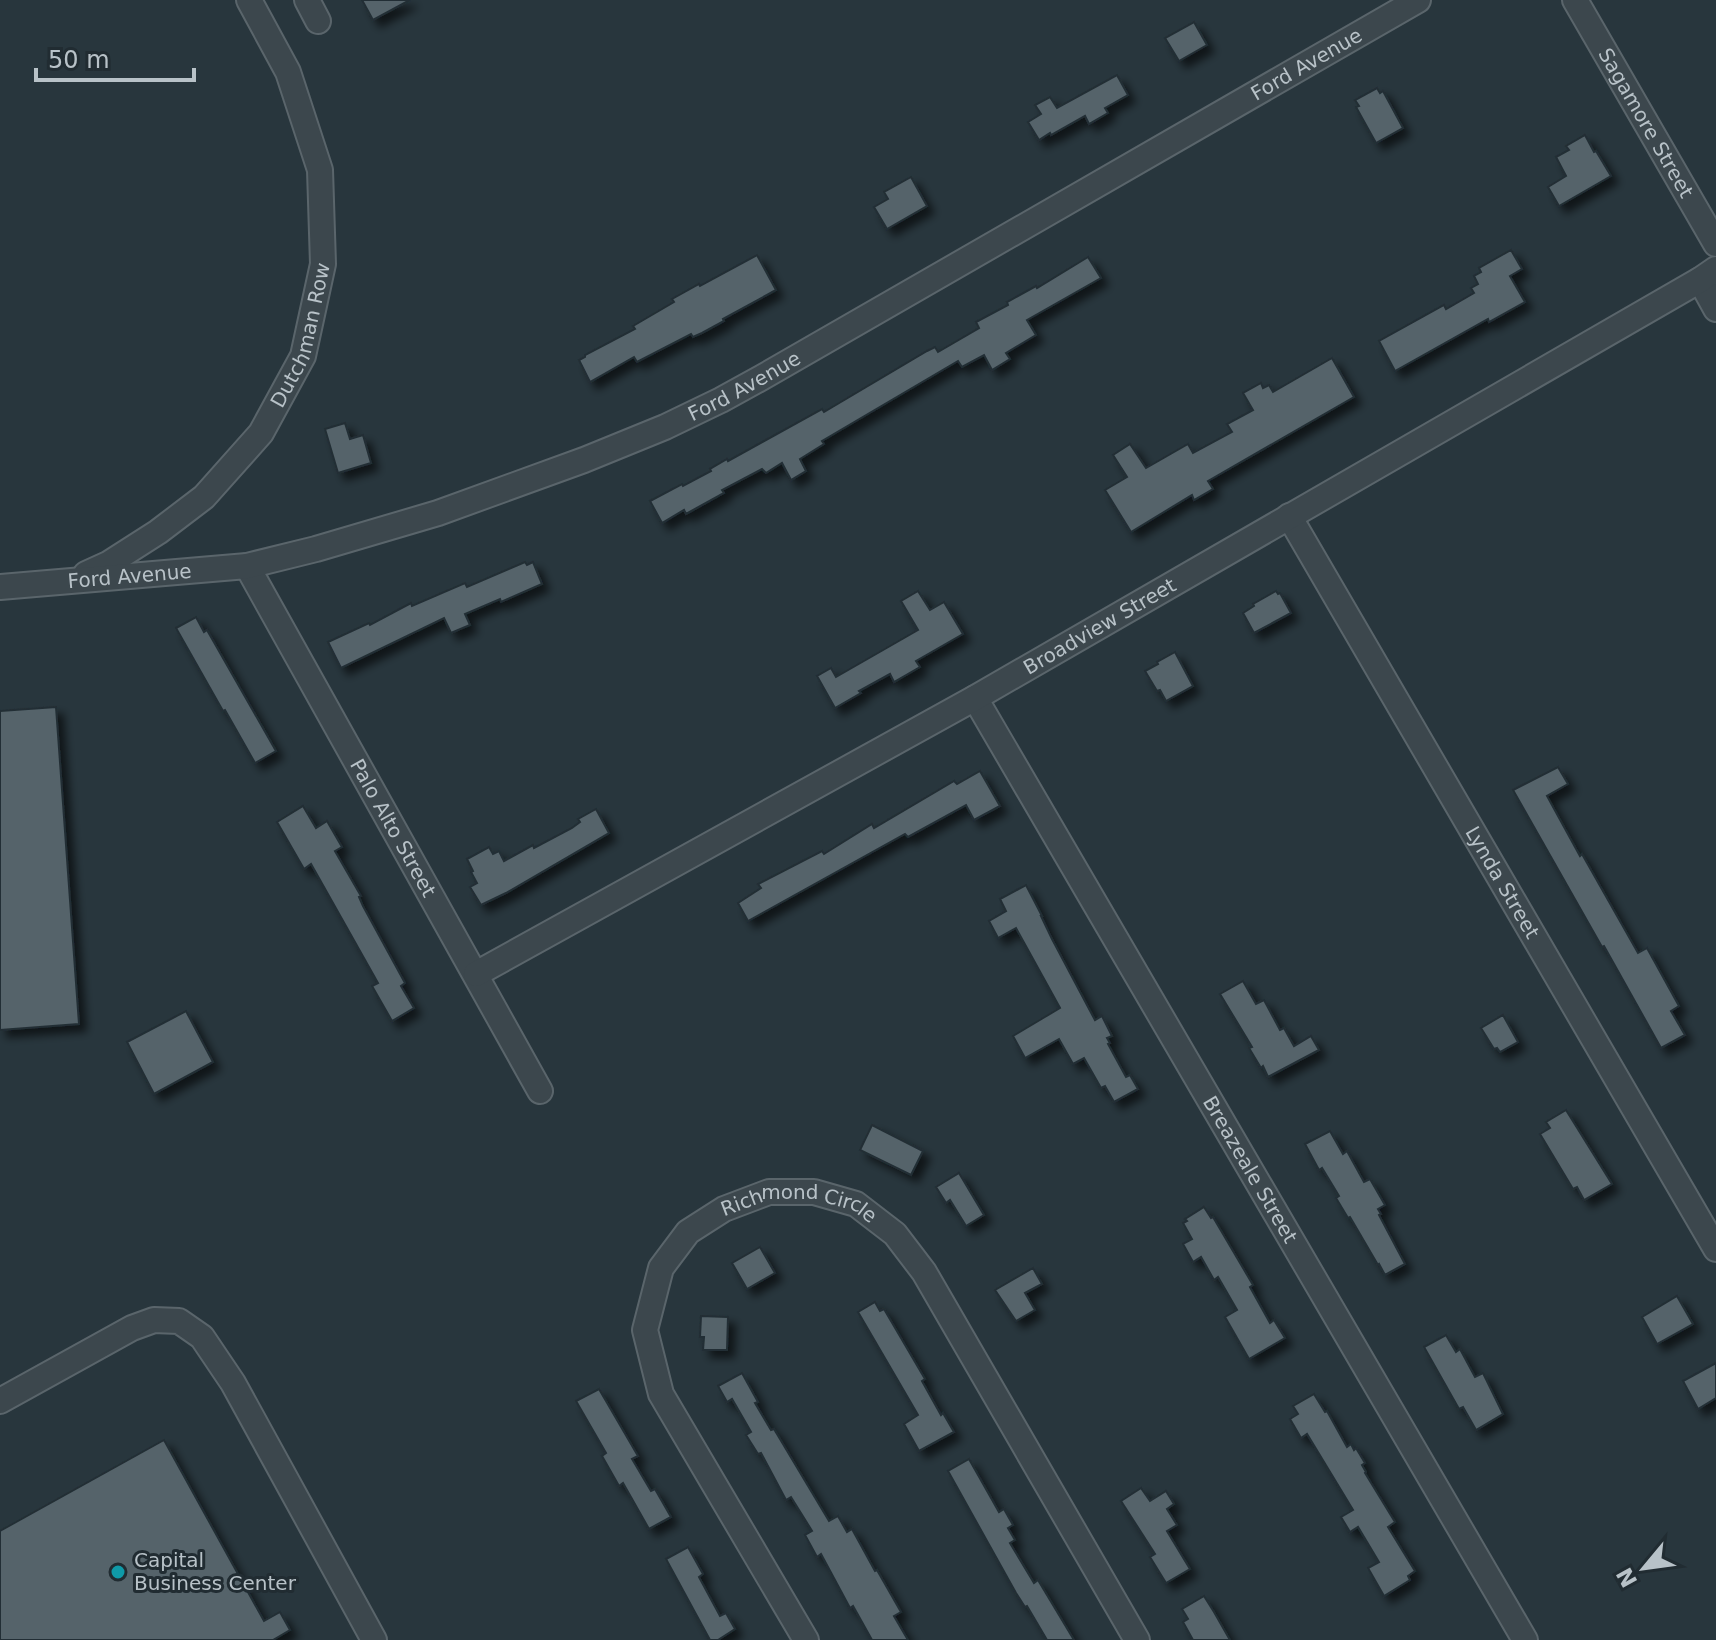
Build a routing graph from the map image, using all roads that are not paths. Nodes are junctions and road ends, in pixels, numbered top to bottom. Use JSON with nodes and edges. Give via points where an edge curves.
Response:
{"nodes":[{"id":1,"x":249,"y":0,"type":"edge"},
{"id":2,"x":1418,"y":0,"type":"edge"},
{"id":3,"x":1575,"y":0,"type":"edge"},
{"id":4,"x":1716,"y":244,"type":"edge"},
{"id":5,"x":1708,"y":275,"type":"edge"},
{"id":6,"x":1716,"y":309,"type":"edge"},
{"id":7,"x":1289,"y":516,"type":"junction"},
{"id":8,"x":247,"y":566,"type":"junction"},
{"id":9,"x":66,"y":582,"type":"junction"},
{"id":10,"x":0,"y":587,"type":"edge"},
{"id":11,"x":975,"y":698,"type":"junction"},
{"id":12,"x":476,"y":974,"type":"junction"},
{"id":13,"x":540,"y":1091,"type":"dead end"},
{"id":14,"x":1714,"y":1242,"type":"edge"},
{"id":15,"x":0,"y":1401,"type":"edge"},
{"id":16,"x":374,"y":1640,"type":"edge"},
{"id":17,"x":806,"y":1640,"type":"edge"},
{"id":18,"x":1137,"y":1640,"type":"edge"},
{"id":19,"x":1525,"y":1640,"type":"edge"}],
"edges":[{"from":1,"to":9,"type":"street","name":"Dutchman Row","via":[[288,72],[320,170],[323,264],[303,356],[261,433],[204,497],[108,564]]},
{"from":2,"to":8,"type":"street","name":"Ford Avenue","via":[[721,400],[655,432],[476,501]]},
{"from":3,"to":4,"type":"street","name":"Sagamore Street"},
{"from":5,"to":6,"type":"street"},
{"from":5,"to":7,"type":"street","name":"Broadview Street"},
{"from":7,"to":11,"type":"street","name":"Broadview Street"},
{"from":7,"to":14,"type":"street","name":"Lynda Street"},
{"from":8,"to":9,"type":"street","name":"Ford Avenue"},
{"from":8,"to":12,"type":"street","name":"Palo Alto Street"},
{"from":9,"to":10,"type":"street","name":"Ford Avenue"},
{"from":11,"to":12,"type":"street","name":"Broadview Street"},
{"from":11,"to":19,"type":"street","name":"Breazeale Street"},
{"from":12,"to":13,"type":"street","name":"Palo Alto Street"},
{"from":15,"to":16,"type":"street","via":[[132,1328],[154,1320],[179,1321],[202,1337],[233,1383]]},
{"from":17,"to":18,"type":"street","name":"Richmond Circle","via":[[661,1394],[645,1330],[661,1268],[688,1232],[724,1209],[769,1192],[814,1192],[856,1204],[895,1234],[924,1272]]}]}
